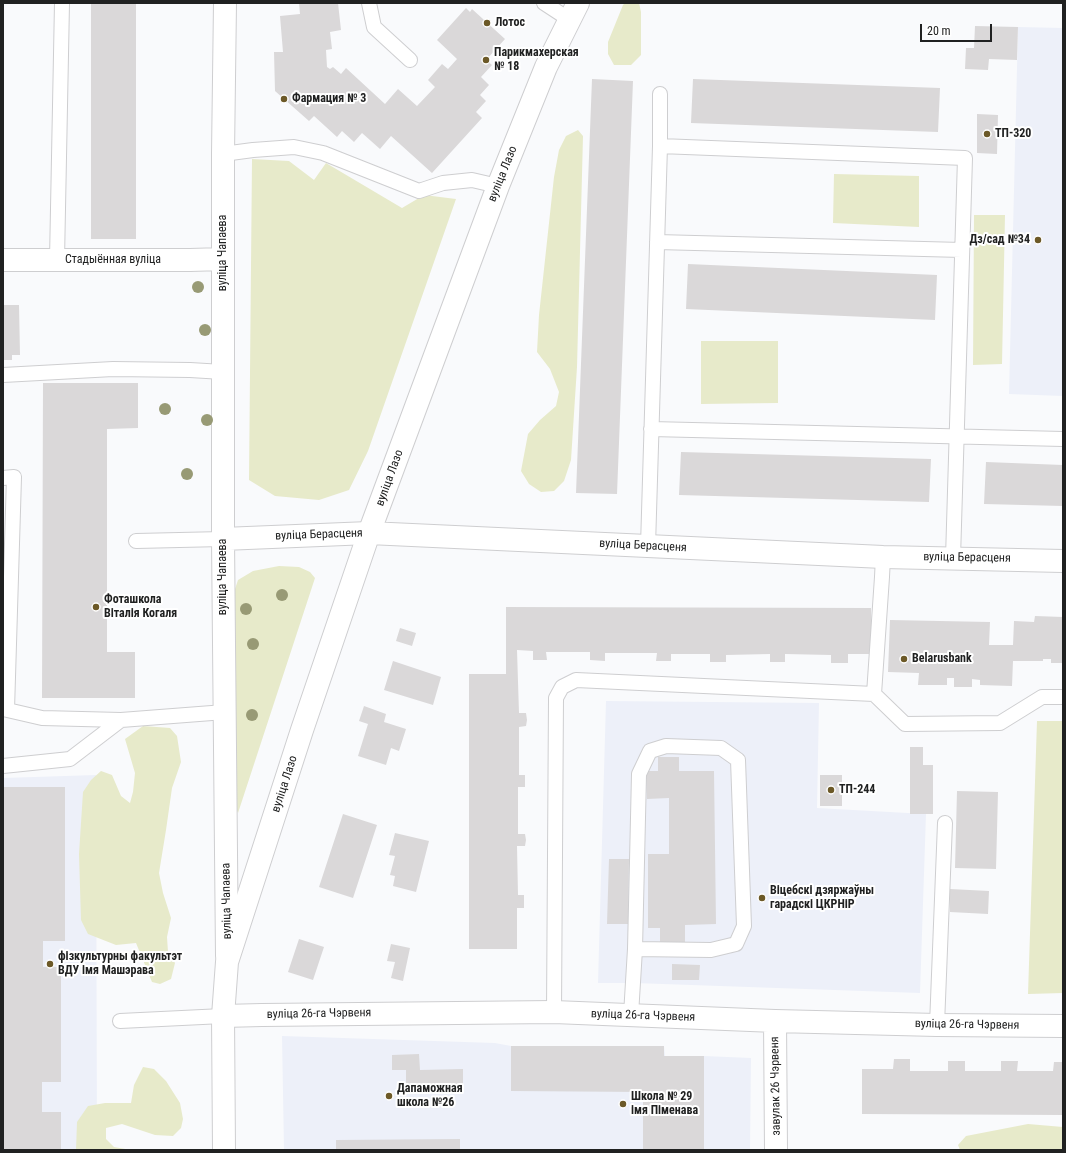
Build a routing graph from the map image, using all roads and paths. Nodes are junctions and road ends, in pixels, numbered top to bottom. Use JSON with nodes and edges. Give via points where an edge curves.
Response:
{"nodes":[{"id":1,"x":62,"y":3,"type":"edge"},
{"id":2,"x":225,"y":3,"type":"edge"},
{"id":3,"x":369,"y":3,"type":"edge"},
{"id":4,"x":544,"y":3,"type":"edge"},
{"id":5,"x":574,"y":11,"type":"edge"},
{"id":6,"x":410,"y":60,"type":"dead end"},
{"id":7,"x":660,"y":94,"type":"dead end"},
{"id":8,"x":660,"y":146,"type":"junction"},
{"id":9,"x":223,"y":154,"type":"junction"},
{"id":10,"x":498,"y":186,"type":"junction"},
{"id":11,"x":657,"y":242,"type":"junction"},
{"id":12,"x":962,"y":250,"type":"junction"},
{"id":13,"x":223,"y":259,"type":"junction"},
{"id":14,"x":3,"y":260,"type":"edge"},
{"id":15,"x":57,"y":260,"type":"junction"},
{"id":16,"x":223,"y":372,"type":"junction"},
{"id":17,"x":3,"y":375,"type":"edge"},
{"id":18,"x":651,"y":430,"type":"junction"},
{"id":19,"x":957,"y":437,"type":"junction"},
{"id":20,"x":1063,"y":439,"type":"edge"},
{"id":21,"x":3,"y":478,"type":"edge"},
{"id":22,"x":369,"y":533,"type":"junction"},
{"id":23,"x":223,"y":539,"type":"junction"},
{"id":24,"x":136,"y":540,"type":"dead end"},
{"id":25,"x":648,"y":546,"type":"junction"},
{"id":26,"x":883,"y":557,"type":"junction"},
{"id":27,"x":953,"y":558,"type":"junction"},
{"id":28,"x":1063,"y":561,"type":"edge"},
{"id":29,"x":874,"y":694,"type":"junction"},
{"id":30,"x":1063,"y":697,"type":"edge"},
{"id":31,"x":5,"y":709,"type":"edge"},
{"id":32,"x":225,"y":712,"type":"junction"},
{"id":33,"x":121,"y":720,"type":"junction"},
{"id":34,"x":3,"y":766,"type":"edge"},
{"id":35,"x":945,"y":823,"type":"dead end"},
{"id":36,"x":635,"y":949,"type":"junction"},
{"id":37,"x":227,"y":962,"type":"junction"},
{"id":38,"x":554,"y":1012,"type":"junction"},
{"id":39,"x":631,"y":1015,"type":"junction"},
{"id":40,"x":223,"y":1016,"type":"junction"},
{"id":41,"x":120,"y":1021,"type":"dead end"},
{"id":42,"x":775,"y":1021,"type":"junction"},
{"id":43,"x":937,"y":1025,"type":"junction"},
{"id":44,"x":1063,"y":1026,"type":"edge"},
{"id":45,"x":224,"y":1150,"type":"edge"},
{"id":46,"x":776,"y":1150,"type":"edge"}],
"edges":[{"from":1,"to":15,"type":"lane"},
{"from":2,"to":9,"type":"street","name":"вуліца Чапаева"},
{"from":3,"to":6,"type":"lane","via":[[374,27]]},
{"from":4,"to":5,"type":"lane"},
{"from":5,"to":10,"type":"street","name":"вуліца Лазо","via":[[546,67]]},
{"from":7,"to":8,"type":"lane"},
{"from":8,"to":11,"type":"lane"},
{"from":8,"to":12,"type":"lane","via":[[965,158]]},
{"from":9,"to":10,"type":"lane","via":[[294,147],[323,153],[419,191],[443,183],[472,180]]},
{"from":9,"to":13,"type":"street","name":"вуліца Чапаева"},
{"from":10,"to":22,"type":"street","name":"вуліца Лазо"},
{"from":11,"to":12,"type":"lane"},
{"from":11,"to":18,"type":"lane"},
{"from":12,"to":19,"type":"lane"},
{"from":13,"to":15,"type":"street","name":"Стадыённая вуліца"},
{"from":13,"to":16,"type":"street","name":"вуліца Чапаева"},
{"from":14,"to":15,"type":"street","name":"Стадыённая вуліца"},
{"from":16,"to":17,"type":"lane","via":[[113,369]]},
{"from":16,"to":23,"type":"street","name":"вуліца Чапаева"},
{"from":18,"to":19,"type":"lane"},
{"from":18,"to":25,"type":"lane"},
{"from":19,"to":20,"type":"lane"},
{"from":19,"to":27,"type":"lane"},
{"from":21,"to":31,"type":"lane","via":[[14,477]]},
{"from":22,"to":23,"type":"street","name":"вуліца Берасценя"},
{"from":22,"to":25,"type":"street","name":"вуліца Берасценя"},
{"from":22,"to":37,"type":"street","name":"вуліца Лазо"},
{"from":23,"to":24,"type":"lane"},
{"from":23,"to":32,"type":"street","name":"вуліца Чапаева"},
{"from":25,"to":26,"type":"street","name":"вуліца Берасценя"},
{"from":26,"to":27,"type":"street","name":"вуліца Берасценя"},
{"from":26,"to":29,"type":"lane"},
{"from":27,"to":28,"type":"street","name":"вуліца Берасценя"},
{"from":29,"to":30,"type":"lane","via":[[905,724],[1000,723],[1042,697]]},
{"from":29,"to":38,"type":"lane","via":[[576,680],[562,687],[556,698]]},
{"from":31,"to":33,"type":"lane","via":[[42,718]]},
{"from":32,"to":33,"type":"lane"},
{"from":32,"to":37,"type":"street","name":"вуліца Чапаева"},
{"from":33,"to":34,"type":"lane","via":[[70,759]]},
{"from":35,"to":43,"type":"lane"},
{"from":36,"to":36,"type":"lane","via":[[639,774],[650,751],[666,746],[721,748],[738,760],[744,926],[736,944],[711,950]]},
{"from":36,"to":39,"type":"lane"},
{"from":37,"to":40,"type":"street","name":"вуліца Чапаева"},
{"from":38,"to":39,"type":"street","name":"вуліца 26-га Чэрвеня"},
{"from":38,"to":40,"type":"street","name":"вуліца 26-га Чэрвеня"},
{"from":39,"to":42,"type":"street","name":"вуліца 26-га Чэрвеня"},
{"from":40,"to":41,"type":"lane"},
{"from":40,"to":45,"type":"street","name":"вуліца Чапаева"},
{"from":42,"to":43,"type":"street","name":"вуліца 26-га Чэрвеня"},
{"from":42,"to":46,"type":"street","name":"завулак 26 Чэрвеня"},
{"from":43,"to":44,"type":"street","name":"вуліца 26-га Чэрвеня"}]}
